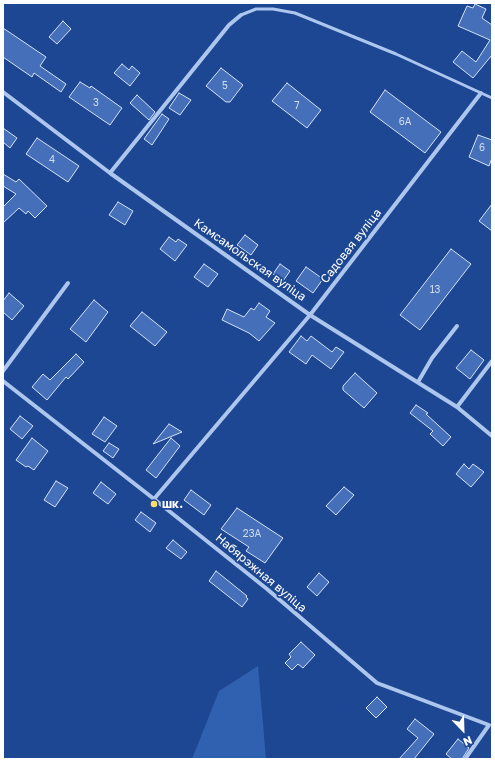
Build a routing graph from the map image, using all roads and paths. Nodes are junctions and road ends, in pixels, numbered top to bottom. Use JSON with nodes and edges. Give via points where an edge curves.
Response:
{"nodes":[{"id":1,"x":241,"y":15,"type":"joint"},
{"id":2,"x":3,"y":92,"type":"edge"},
{"id":3,"x":481,"y":93,"type":"junction"},
{"id":4,"x":492,"y":98,"type":"edge"},
{"id":5,"x":110,"y":173,"type":"junction"},
{"id":6,"x":68,"y":283,"type":"dead end"},
{"id":7,"x":310,"y":315,"type":"junction"},
{"id":8,"x":457,"y":326,"type":"dead end"},
{"id":9,"x":492,"y":361,"type":"edge"},
{"id":10,"x":3,"y":371,"type":"edge"},
{"id":11,"x":3,"y":381,"type":"edge"},
{"id":12,"x":418,"y":382,"type":"junction"},
{"id":13,"x":457,"y":407,"type":"junction"},
{"id":14,"x":492,"y":436,"type":"edge"},
{"id":15,"x":154,"y":499,"type":"junction"},
{"id":16,"x":465,"y":759,"type":"edge"}],
"edges":[{"from":1,"to":3,"type":"lane","via":[[256,9],[295,13],[396,54]]},
{"from":1,"to":5,"type":"street","via":[[229,24]]},
{"from":2,"to":5,"type":"street","name":"Камсамольская вуліца"},
{"from":3,"to":4,"type":"lane"},
{"from":3,"to":7,"type":"street","name":"Садовая вуліца"},
{"from":5,"to":7,"type":"street","name":"Камсамольская вуліца"},
{"from":6,"to":10,"type":"street"},
{"from":7,"to":12,"type":"street","name":"Камсамольская вуліца"},
{"from":7,"to":15,"type":"street","name":"Садовая вуліца"},
{"from":8,"to":12,"type":"street","via":[[432,358]]},
{"from":9,"to":13,"type":"street"},
{"from":11,"to":15,"type":"street","name":"Набярэжная вуліца"},
{"from":12,"to":13,"type":"street","name":"Камсамольская вуліца"},
{"from":13,"to":14,"type":"street","name":"Камсамольская вуліца"},
{"from":15,"to":16,"type":"street","name":"Набярэжная вуліца","via":[[267,589],[377,684],[489,725]]}]}
